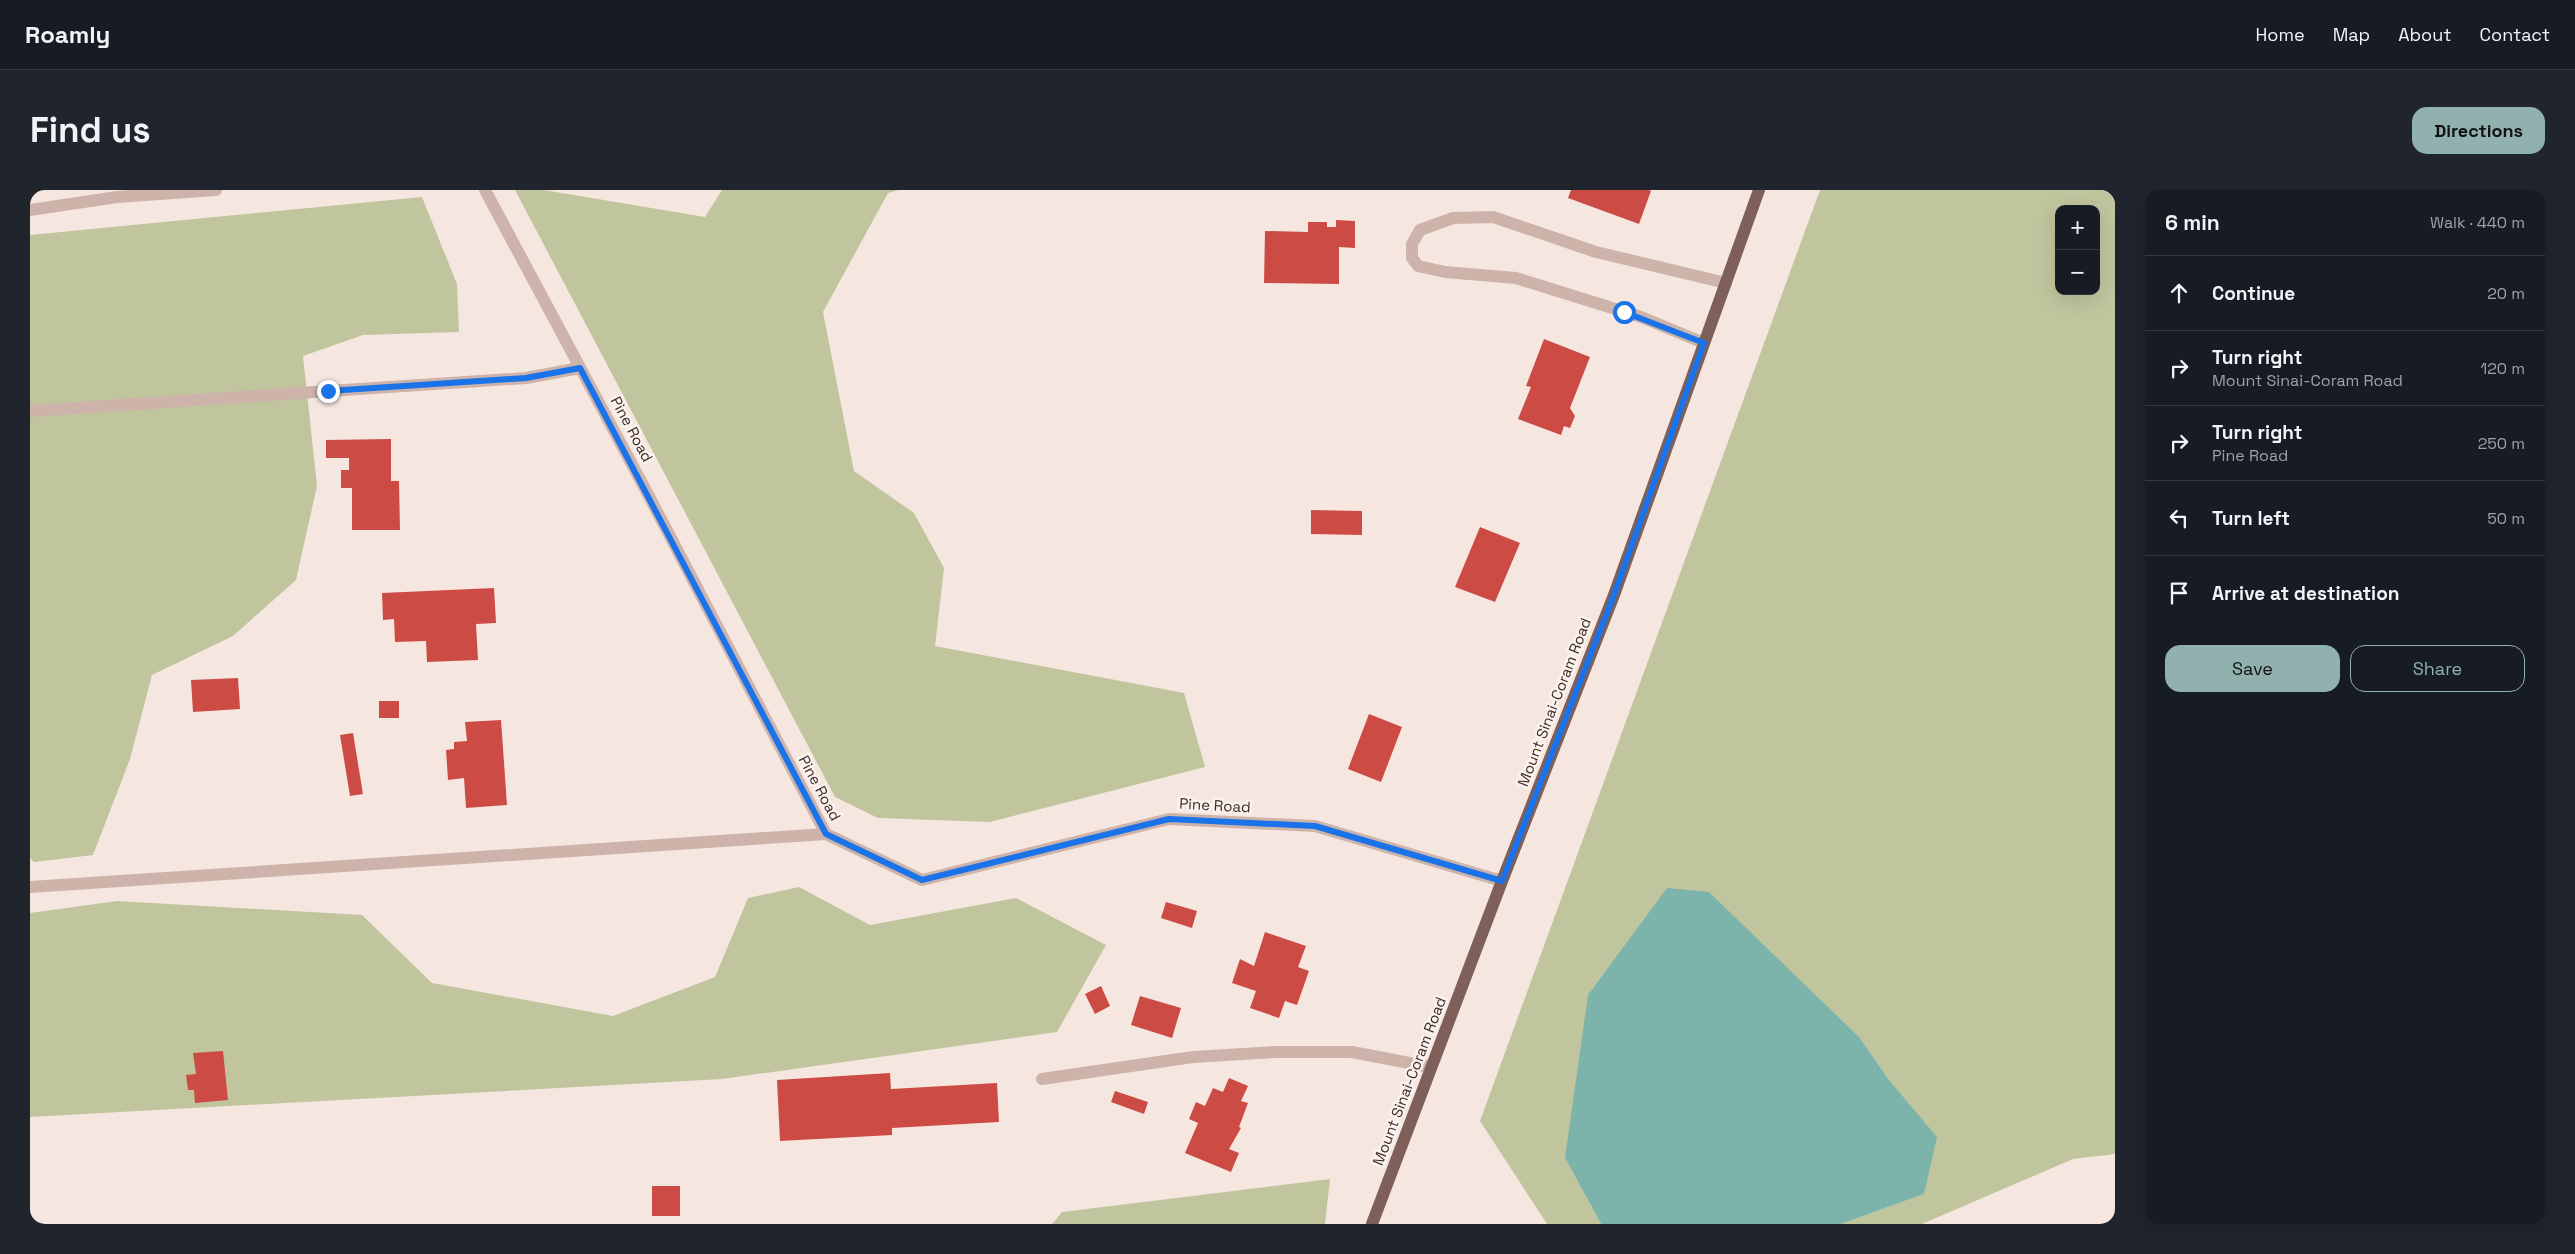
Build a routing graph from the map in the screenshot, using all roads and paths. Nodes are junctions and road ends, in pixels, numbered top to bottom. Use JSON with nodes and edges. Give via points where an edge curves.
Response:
{"nodes":[{"id":1,"x":216,"y":190,"type":"edge"},
{"id":2,"x":484,"y":190,"type":"edge"},
{"id":3,"x":1759,"y":190,"type":"edge"},
{"id":4,"x":30,"y":210,"type":"edge"},
{"id":5,"x":1726,"y":283,"type":"junction"},
{"id":6,"x":1704,"y":343,"type":"junction"},
{"id":7,"x":580,"y":368,"type":"junction"},
{"id":8,"x":30,"y":410,"type":"edge"},
{"id":9,"x":826,"y":834,"type":"junction"},
{"id":10,"x":1502,"y":881,"type":"junction"},
{"id":11,"x":30,"y":887,"type":"edge"},
{"id":12,"x":1430,"y":1067,"type":"junction"},
{"id":13,"x":1042,"y":1079,"type":"dead end"},
{"id":14,"x":1372,"y":1224,"type":"edge"}],
"edges":[{"from":1,"to":4,"type":"street","via":[[117,198]]},
{"from":2,"to":7,"type":"street","name":"Pine Road"},
{"from":3,"to":5,"type":"main road","name":"Mount Sinai-Coram Road"},
{"from":5,"to":6,"type":"main road","name":"Mount Sinai-Coram Road"},
{"from":5,"to":6,"type":"street","via":[[1596,252],[1493,217],[1453,218],[1420,230],[1412,244],[1412,258],[1418,266],[1445,272],[1516,278],[1641,317]]},
{"from":6,"to":10,"type":"main road","name":"Mount Sinai-Coram Road","via":[[1614,595]]},
{"from":7,"to":8,"type":"street","via":[[526,378]]},
{"from":7,"to":9,"type":"street","name":"Pine Road"},
{"from":9,"to":10,"type":"street","name":"Pine Road","via":[[922,880],[1169,819],[1315,826]]},
{"from":9,"to":11,"type":"street"},
{"from":10,"to":12,"type":"main road","name":"Mount Sinai-Coram Road"},
{"from":12,"to":13,"type":"street","via":[[1352,1052],[1276,1052],[1193,1057]]},
{"from":12,"to":14,"type":"main road","name":"Mount Sinai-Coram Road"}]}
